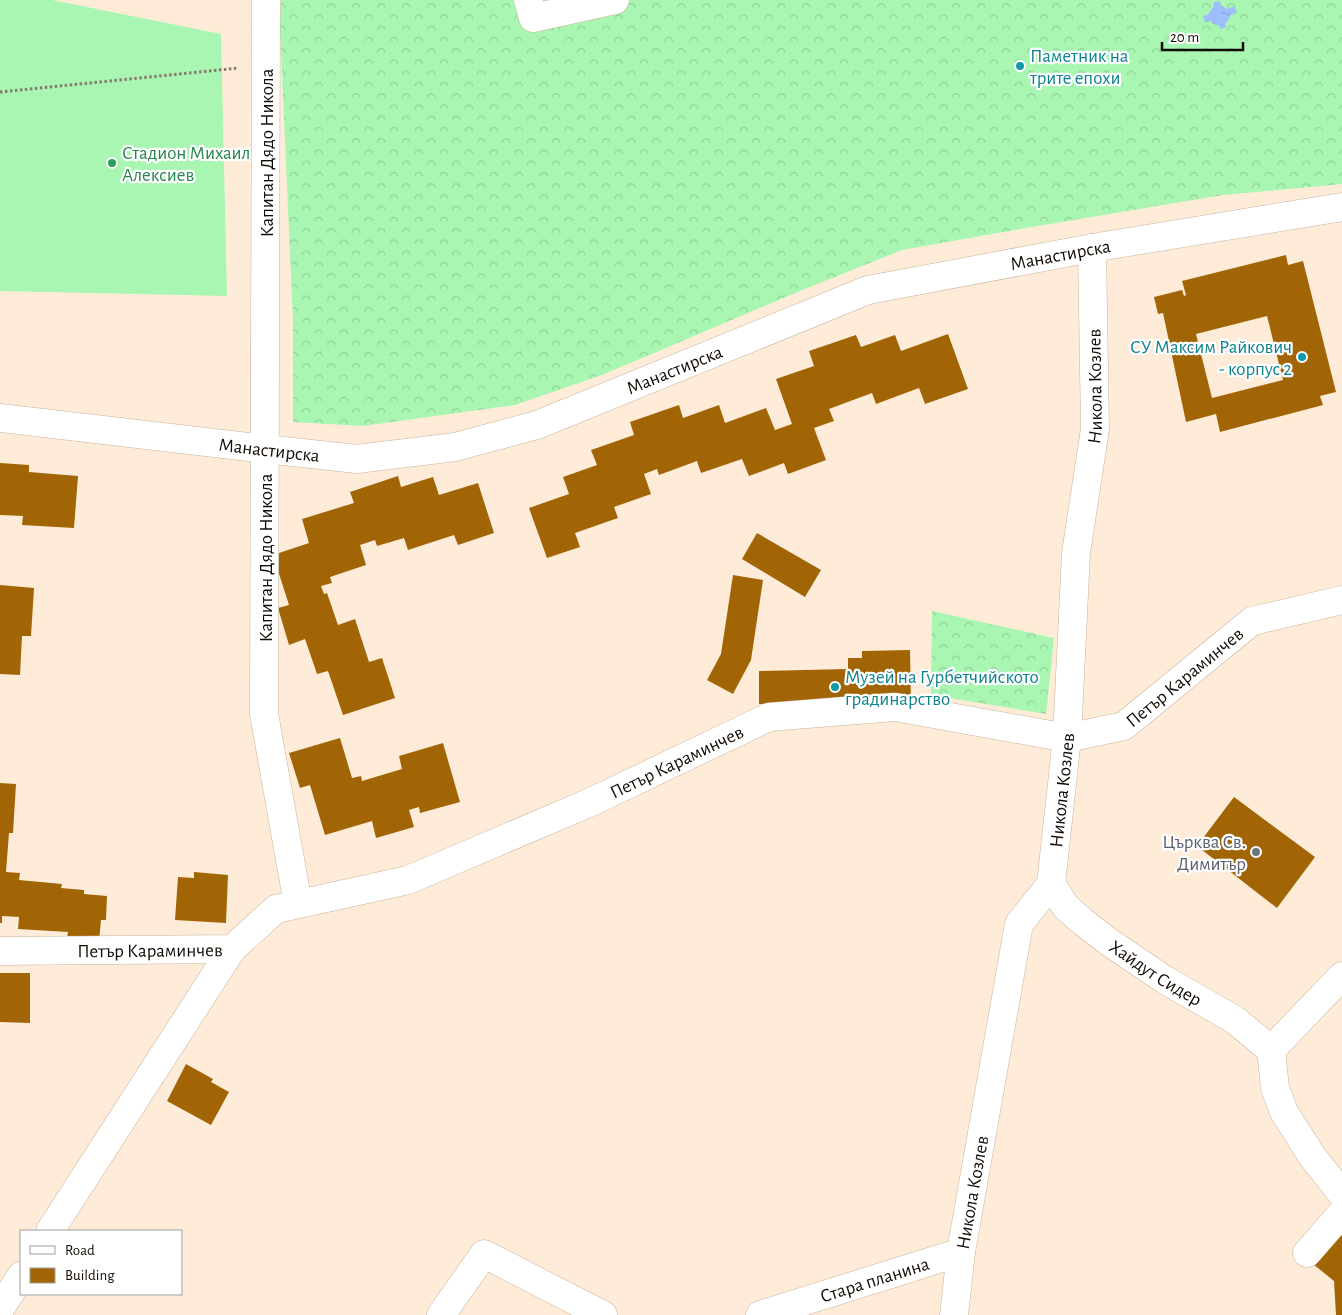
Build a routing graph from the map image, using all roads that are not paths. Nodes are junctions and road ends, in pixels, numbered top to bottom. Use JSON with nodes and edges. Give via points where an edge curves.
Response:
{"nodes":[{"id":1,"x":266,"y":0,"type":"edge"},
{"id":2,"x":528,"y":0,"type":"edge"},
{"id":3,"x":615,"y":0,"type":"edge"},
{"id":4,"x":1342,"y":207,"type":"edge"},
{"id":5,"x":1092,"y":248,"type":"junction"},
{"id":6,"x":0,"y":418,"type":"edge"},
{"id":7,"x":265,"y":449,"type":"junction"},
{"id":8,"x":1342,"y":600,"type":"edge"},
{"id":9,"x":1067,"y":738,"type":"junction"},
{"id":10,"x":1051,"y":884,"type":"junction"},
{"id":11,"x":298,"y":904,"type":"junction"},
{"id":12,"x":232,"y":950,"type":"junction"},
{"id":13,"x":0,"y":951,"type":"edge"},
{"id":14,"x":1342,"y":976,"type":"edge"},
{"id":15,"x":1271,"y":1050,"type":"junction"},
{"id":16,"x":1342,"y":1194,"type":"edge"},
{"id":17,"x":1342,"y":1212,"type":"edge"},
{"id":18,"x":51,"y":1230,"type":"edge"},
{"id":19,"x":960,"y":1252,"type":"junction"},
{"id":20,"x":1307,"y":1253,"type":"dead end"},
{"id":21,"x":20,"y":1278,"type":"edge"},
{"id":22,"x":0,"y":1309,"type":"edge"},
{"id":23,"x":441,"y":1315,"type":"edge"},
{"id":24,"x":603,"y":1315,"type":"edge"},
{"id":25,"x":760,"y":1315,"type":"edge"},
{"id":26,"x":954,"y":1315,"type":"edge"}],
"edges":[{"from":1,"to":7,"type":"street","name":"Капитан Дядо Никола"},
{"from":2,"to":3,"type":"street","via":[[533,18]]},
{"from":4,"to":5,"type":"street","name":"Манастирска"},
{"from":5,"to":7,"type":"street","name":"Манастирска","via":[[868,290],[537,425],[455,446],[357,459]]},
{"from":5,"to":9,"type":"street","name":"Никола Козлев","via":[[1095,429],[1076,553]]},
{"from":6,"to":7,"type":"street","name":"Манастирска"},
{"from":7,"to":11,"type":"street","name":"Капитан Дядо Никола","via":[[264,714]]},
{"from":8,"to":9,"type":"street","name":"Петър Караминчев","via":[[1252,621],[1124,726]]},
{"from":9,"to":10,"type":"street","name":"Никола Козлев"},
{"from":9,"to":11,"type":"street","name":"Петър Караминчев","via":[[895,707],[770,718],[591,802],[408,880]]},
{"from":10,"to":15,"type":"street","name":"Хайдут Сидер","via":[[1066,907],[1082,922],[1165,980],[1235,1020]]},
{"from":10,"to":19,"type":"street","name":"Никола Козлев","via":[[1019,924]]},
{"from":11,"to":12,"type":"street","name":"Петър Караминчев","via":[[276,909]]},
{"from":12,"to":13,"type":"street","name":"Петър Караминчев"},
{"from":12,"to":18,"type":"street"},
{"from":14,"to":15,"type":"street"},
{"from":15,"to":16,"type":"street","via":[[1275,1088],[1284,1112],[1312,1156]]},
{"from":17,"to":20,"type":"street"},
{"from":19,"to":25,"type":"street","name":"Стара планина"},
{"from":19,"to":26,"type":"street","name":"Никола Козлев"},
{"from":21,"to":22,"type":"street"},
{"from":23,"to":24,"type":"street","via":[[484,1254]]}]}
